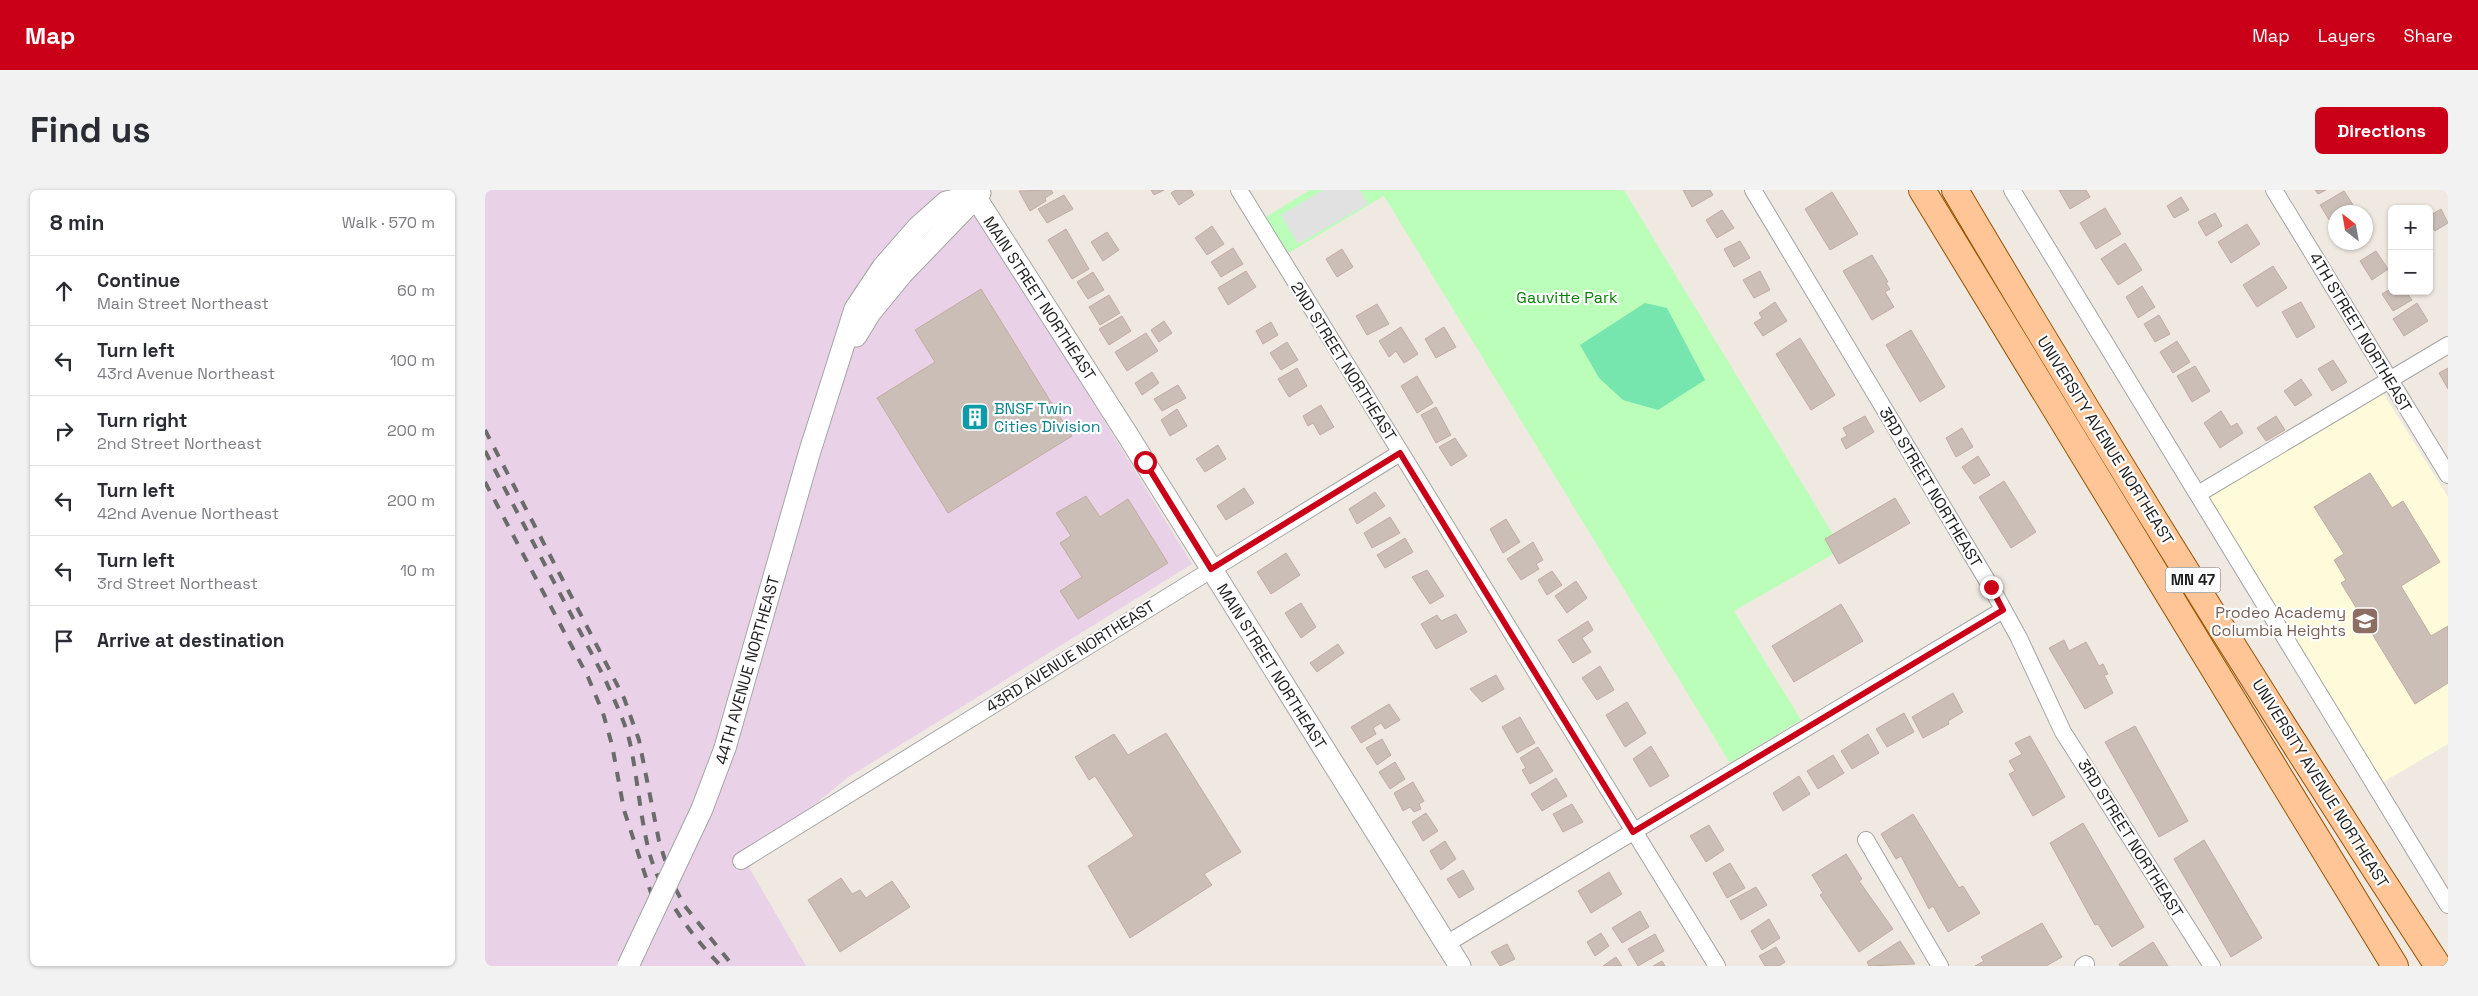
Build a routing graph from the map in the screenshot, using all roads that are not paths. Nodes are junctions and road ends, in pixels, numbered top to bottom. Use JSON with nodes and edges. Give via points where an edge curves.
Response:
{"nodes":[{"id":1,"x":1239,"y":190,"type":"edge"},
{"id":2,"x":1753,"y":190,"type":"edge"},
{"id":3,"x":1922,"y":190,"type":"edge"},
{"id":4,"x":1955,"y":190,"type":"edge"},
{"id":5,"x":2012,"y":190,"type":"edge"},
{"id":6,"x":2274,"y":190,"type":"edge"},
{"id":7,"x":977,"y":192,"type":"edge"},
{"id":8,"x":2448,"y":345,"type":"edge"},
{"id":9,"x":2390,"y":380,"type":"junction"},
{"id":10,"x":1400,"y":453,"type":"junction"},
{"id":11,"x":2448,"y":475,"type":"edge"},
{"id":12,"x":2198,"y":494,"type":"junction"},
{"id":13,"x":1211,"y":569,"type":"junction"},
{"id":14,"x":2003,"y":610,"type":"junction"},
{"id":15,"x":1633,"y":832,"type":"junction"},
{"id":16,"x":1866,"y":840,"type":"dead end"},
{"id":17,"x":741,"y":860,"type":"dead end"},
{"id":18,"x":2448,"y":905,"type":"edge"},
{"id":19,"x":1446,"y":944,"type":"junction"},
{"id":20,"x":629,"y":966,"type":"edge"},
{"id":21,"x":1460,"y":966,"type":"edge"},
{"id":22,"x":1717,"y":966,"type":"edge"},
{"id":23,"x":1940,"y":966,"type":"edge"},
{"id":24,"x":2212,"y":966,"type":"edge"},
{"id":25,"x":2395,"y":966,"type":"edge"},
{"id":26,"x":2438,"y":966,"type":"edge"}],
"edges":[{"from":1,"to":10,"type":"street","name":"2ND STREET NORTHEAST"},
{"from":2,"to":14,"type":"street","name":"3RD STREET NORTHEAST"},
{"from":3,"to":25,"type":"main road","name":"UNIVERSITY AVENUE NORTHEAST","number":"MN 47"},
{"from":4,"to":26,"type":"main road","name":"UNIVERSITY AVENUE NORTHEAST","number":"MN 47","via":[[2047,346]]},
{"from":5,"to":12,"type":"street"},
{"from":6,"to":9,"type":"street","name":"4TH STREET NORTHEAST"},
{"from":7,"to":13,"type":"street","name":"MAIN STREET NORTHEAST"},
{"from":7,"to":20,"type":"street","name":"44TH AVENUE NORTHEAST","bridge":true,"via":[[957,219],[927,246],[870,313],[838,363],[811,445],[725,748],[699,816]]},
{"from":8,"to":9,"type":"street"},
{"from":9,"to":11,"type":"street","name":"4TH STREET NORTHEAST"},
{"from":9,"to":12,"type":"street"},
{"from":10,"to":13,"type":"street","name":"43RD AVENUE NORTHEAST"},
{"from":10,"to":15,"type":"street","name":"2ND STREET NORTHEAST"},
{"from":12,"to":18,"type":"street"},
{"from":13,"to":17,"type":"street","name":"43RD AVENUE NORTHEAST"},
{"from":13,"to":19,"type":"street","name":"MAIN STREET NORTHEAST"},
{"from":14,"to":15,"type":"street"},
{"from":14,"to":24,"type":"street","name":"3RD STREET NORTHEAST","via":[[2063,732]]},
{"from":15,"to":19,"type":"street"},
{"from":15,"to":22,"type":"street","name":"2ND STREET NORTHEAST"},
{"from":16,"to":23,"type":"street"},
{"from":19,"to":21,"type":"street","name":"MAIN STREET NORTHEAST"}]}
